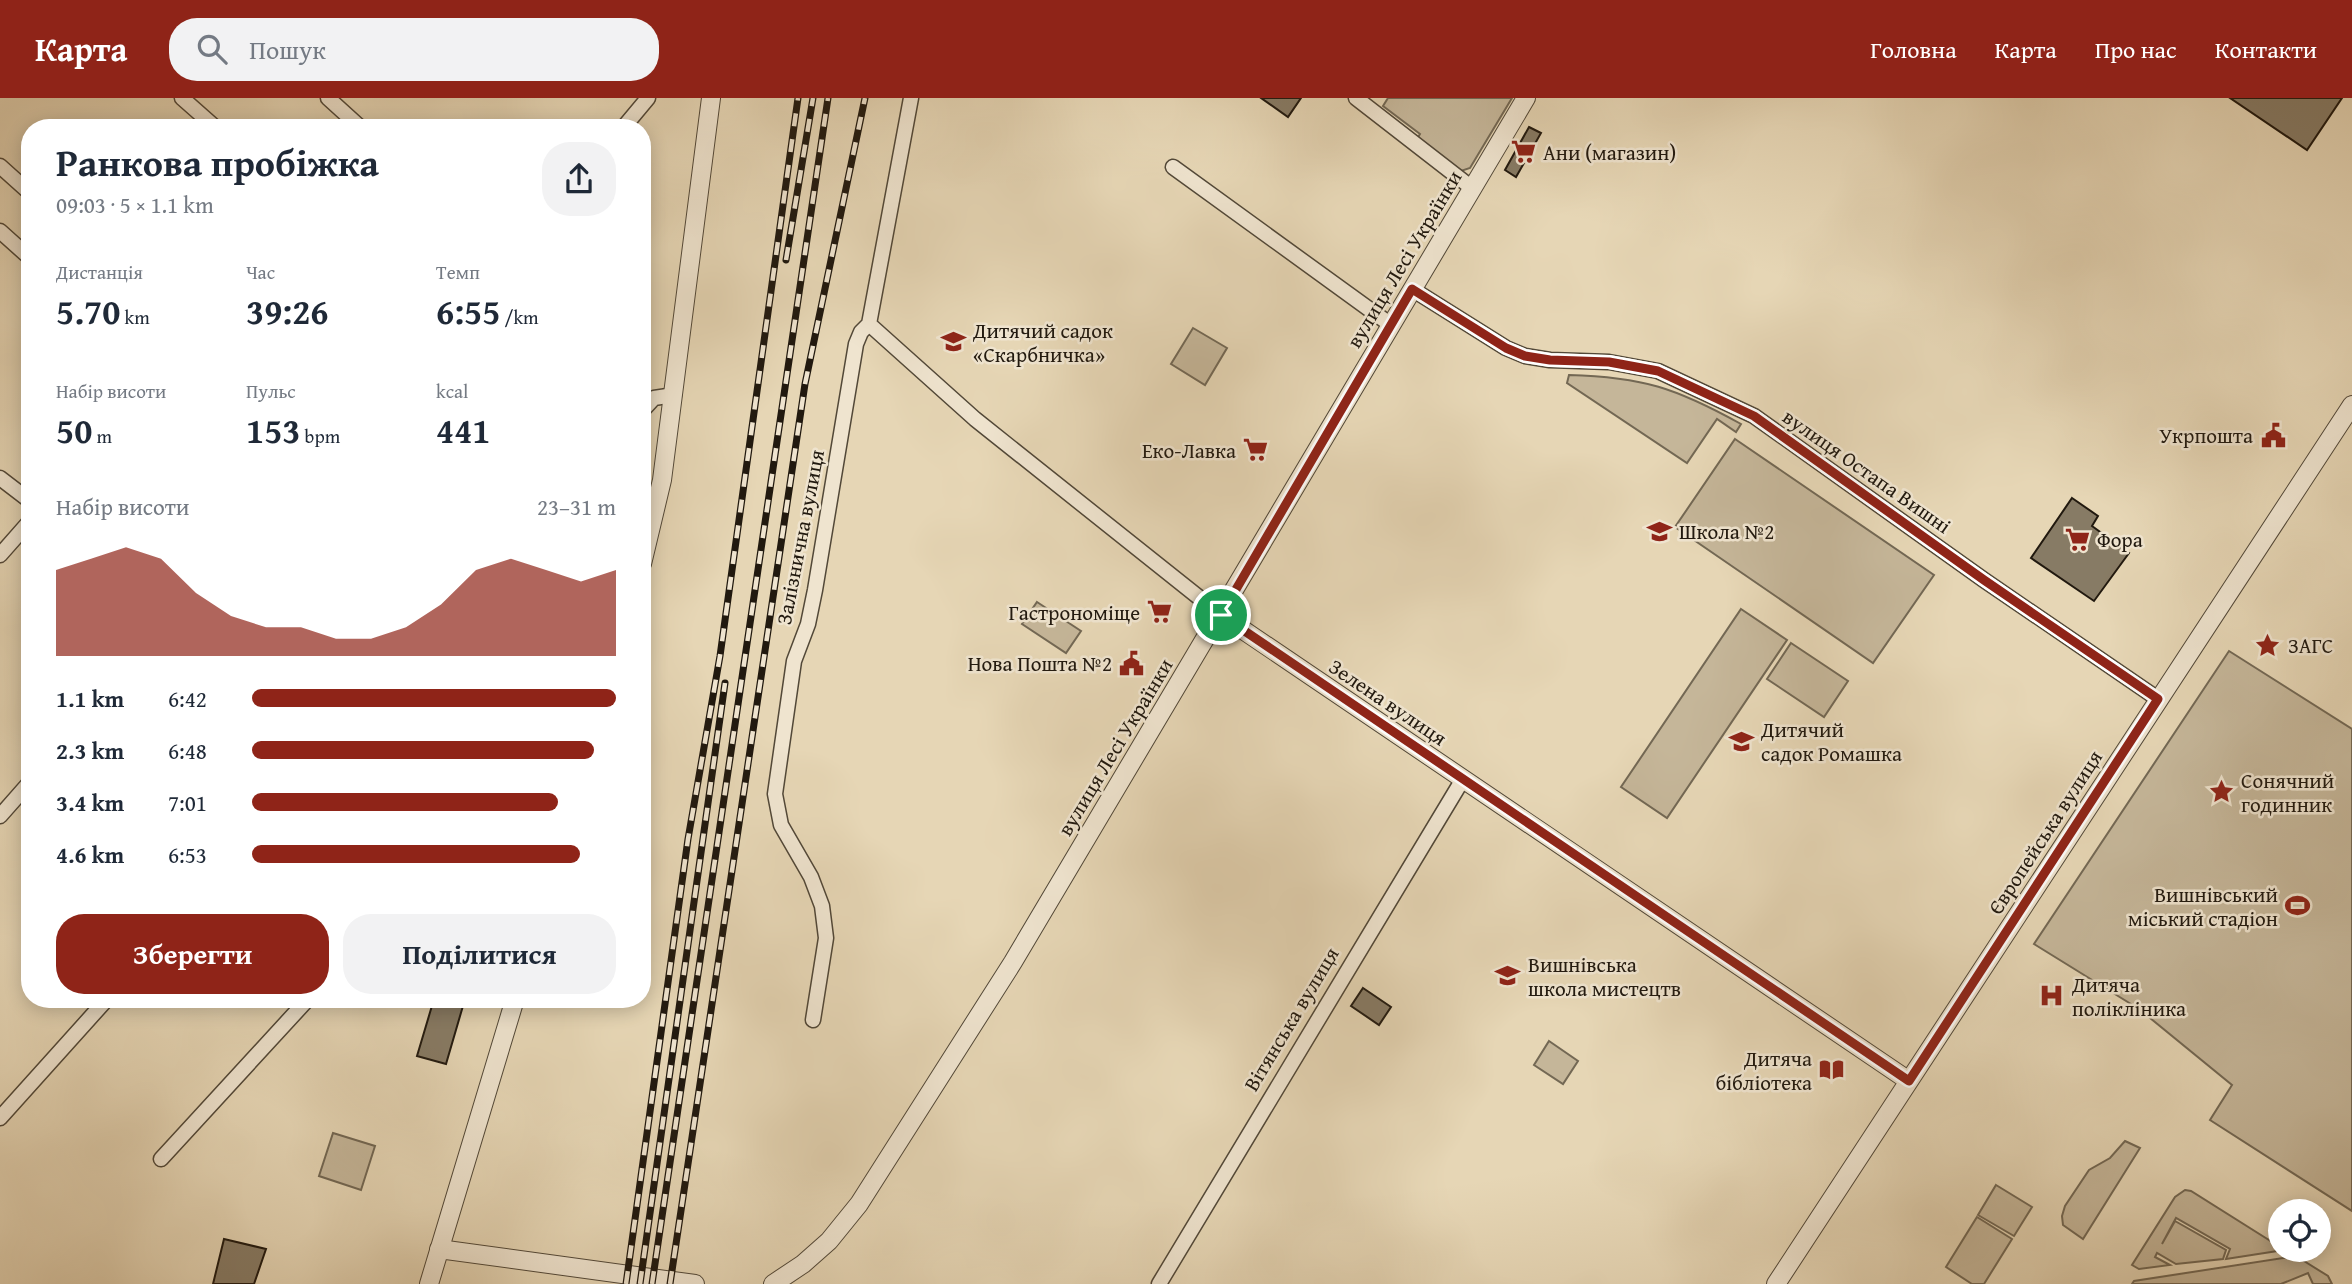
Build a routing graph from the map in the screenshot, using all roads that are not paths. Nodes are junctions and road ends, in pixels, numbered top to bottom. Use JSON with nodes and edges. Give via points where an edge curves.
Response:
{"nodes":[{"id":1,"x":182,"y":98,"type":"edge"},
{"id":2,"x":328,"y":98,"type":"edge"},
{"id":3,"x":648,"y":98,"type":"edge"},
{"id":4,"x":711,"y":98,"type":"edge"},
{"id":5,"x":911,"y":98,"type":"edge"},
{"id":6,"x":1356,"y":98,"type":"edge"},
{"id":7,"x":1526,"y":98,"type":"edge"},
{"id":8,"x":206,"y":119,"type":"edge"},
{"id":9,"x":351,"y":119,"type":"edge"},
{"id":10,"x":630,"y":119,"type":"edge"},
{"id":11,"x":0,"y":166,"type":"edge"},
{"id":12,"x":1173,"y":167,"type":"dead end"},
{"id":13,"x":21,"y":185,"type":"edge"},
{"id":14,"x":1472,"y":188,"type":"junction"},
{"id":15,"x":0,"y":231,"type":"edge"},
{"id":16,"x":21,"y":250,"type":"edge"},
{"id":17,"x":1412,"y":289,"type":"junction"},
{"id":18,"x":869,"y":324,"type":"junction"},
{"id":19,"x":1391,"y":325,"type":"junction"},
{"id":20,"x":674,"y":395,"type":"junction"},
{"id":21,"x":651,"y":401,"type":"edge"},
{"id":22,"x":2352,"y":405,"type":"edge"},
{"id":23,"x":0,"y":478,"type":"edge"},
{"id":24,"x":21,"y":494,"type":"edge"},
{"id":25,"x":651,"y":526,"type":"edge"},
{"id":26,"x":21,"y":531,"type":"edge"},
{"id":27,"x":0,"y":555,"type":"edge"},
{"id":28,"x":1221,"y":615,"type":"junction"},
{"id":29,"x":2158,"y":699,"type":"junction"},
{"id":30,"x":1463,"y":779,"type":"junction"},
{"id":31,"x":21,"y":792,"type":"edge"},
{"id":32,"x":0,"y":816,"type":"edge"},
{"id":33,"x":99,"y":1008,"type":"edge"},
{"id":34,"x":300,"y":1008,"type":"edge"},
{"id":35,"x":512,"y":1008,"type":"edge"},
{"id":36,"x":813,"y":1020,"type":"dead end"},
{"id":37,"x":1909,"y":1081,"type":"junction"},
{"id":38,"x":0,"y":1118,"type":"edge"},
{"id":39,"x":161,"y":1159,"type":"dead end"},
{"id":40,"x":439,"y":1249,"type":"junction"},
{"id":41,"x":691,"y":1283,"type":"edge"},
{"id":42,"x":429,"y":1284,"type":"edge"},
{"id":43,"x":773,"y":1284,"type":"edge"},
{"id":44,"x":1159,"y":1284,"type":"edge"},
{"id":45,"x":1776,"y":1284,"type":"edge"}],
"edges":[{"from":1,"to":8,"type":"street"},
{"from":2,"to":9,"type":"street"},
{"from":3,"to":10,"type":"street"},
{"from":4,"to":20,"type":"street"},
{"from":5,"to":18,"type":"street","name":"Залізнична вулиця"},
{"from":6,"to":14,"type":"street"},
{"from":7,"to":14,"type":"street","name":"вулиця Лесі Українки"},
{"from":11,"to":13,"type":"street"},
{"from":12,"to":19,"type":"street"},
{"from":14,"to":17,"type":"street","name":"вулиця Лесі Українки"},
{"from":15,"to":16,"type":"street"},
{"from":17,"to":19,"type":"street","name":"вулиця Лесі Українки"},
{"from":17,"to":29,"type":"street","name":"вулиця Остапа Вишні","via":[[1525,356],[1658,371],[1754,416]]},
{"from":18,"to":28,"type":"street","name":"Зелена вулиця","via":[[985,428]]},
{"from":18,"to":36,"type":"street","name":"Залізнична вулиця","via":[[856,344],[815,590],[794,661],[775,794],[781,825],[822,906],[826,938]]},
{"from":19,"to":28,"type":"street","name":"вулиця Лесі Українки"},
{"from":20,"to":21,"type":"street"},
{"from":20,"to":25,"type":"street"},
{"from":22,"to":29,"type":"street","name":"Європейська вулиця"},
{"from":23,"to":24,"type":"street"},
{"from":26,"to":27,"type":"street"},
{"from":28,"to":30,"type":"street","name":"Зелена вулиця"},
{"from":28,"to":43,"type":"street","name":"вулиця Лесі Українки","via":[[1013,962],[859,1204],[829,1241]]},
{"from":29,"to":37,"type":"street","name":"Європейська вулиця"},
{"from":30,"to":37,"type":"street","name":"Зелена вулиця"},
{"from":30,"to":44,"type":"street","name":"Вітянська вулиця"},
{"from":31,"to":32,"type":"street"},
{"from":33,"to":38,"type":"street"},
{"from":34,"to":39,"type":"street"},
{"from":35,"to":40,"type":"street"},
{"from":37,"to":45,"type":"street","name":"Європейська вулиця"},
{"from":40,"to":41,"type":"street"},
{"from":40,"to":42,"type":"street"}]}
